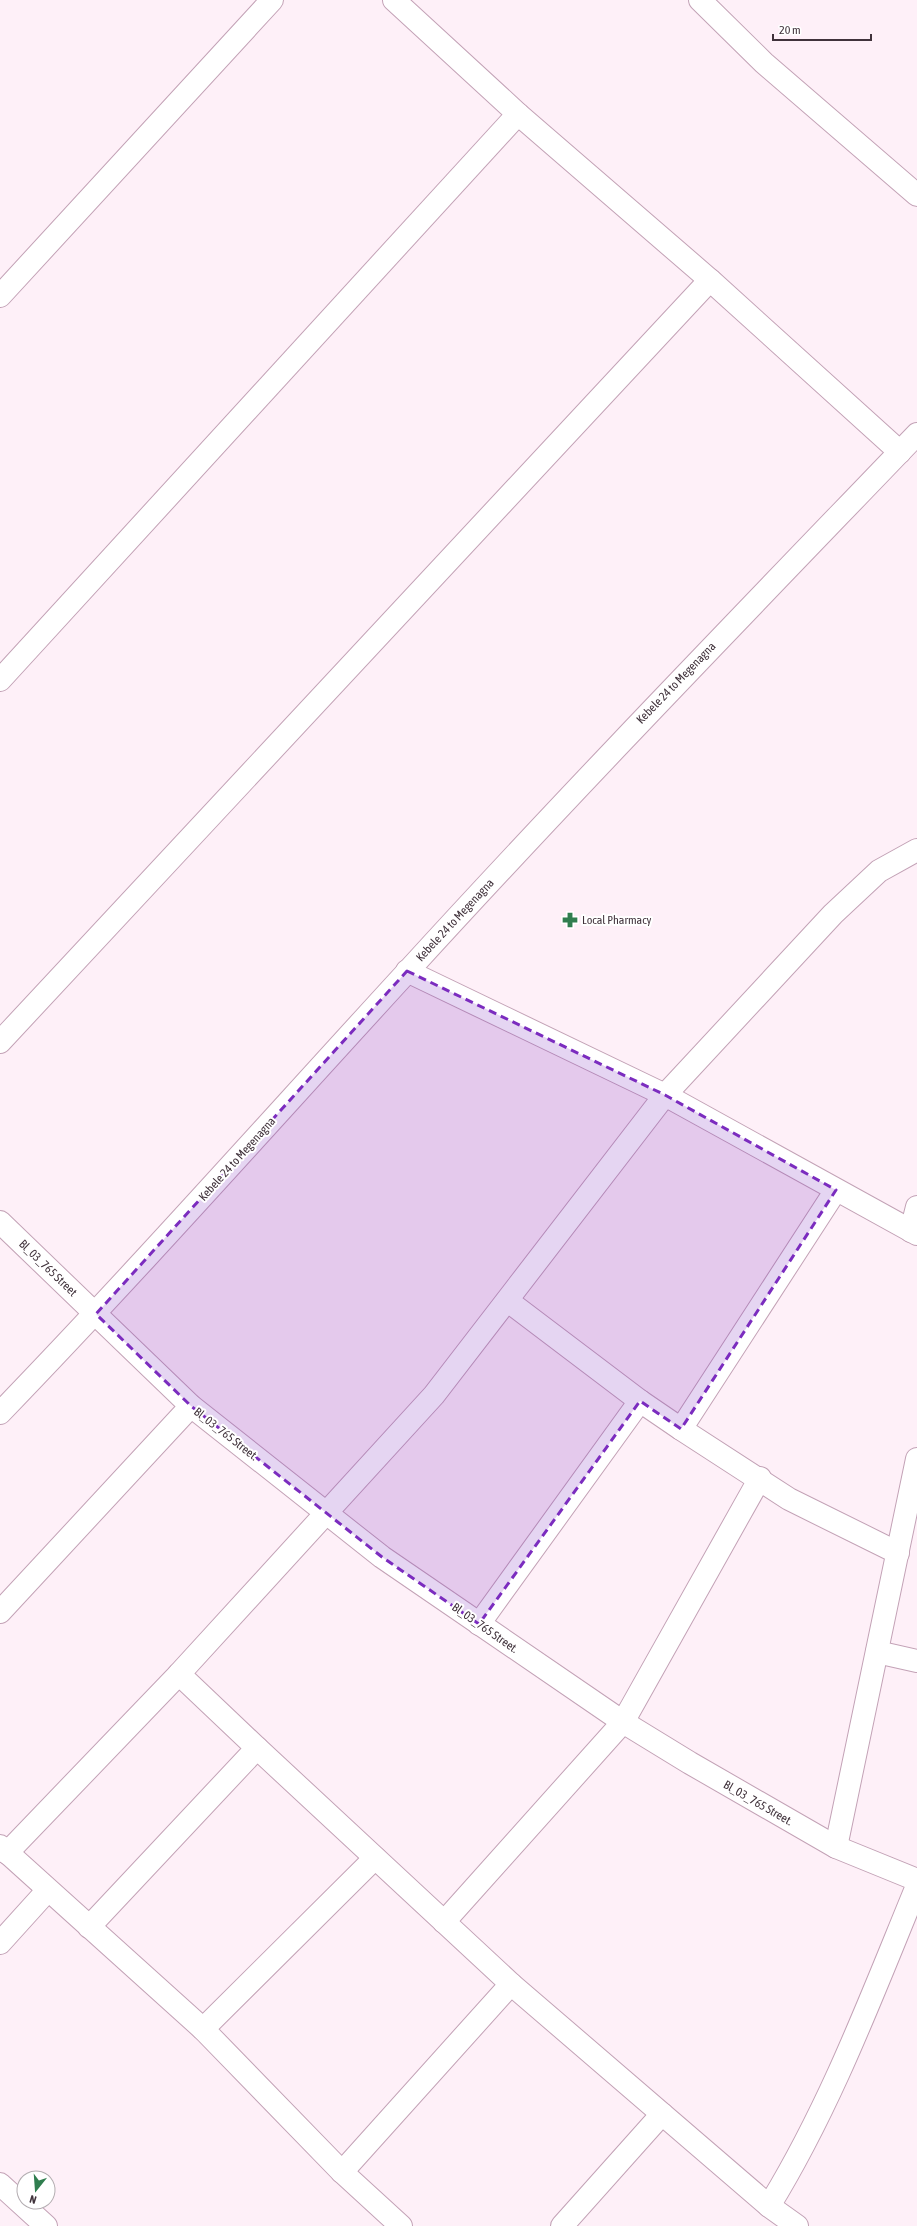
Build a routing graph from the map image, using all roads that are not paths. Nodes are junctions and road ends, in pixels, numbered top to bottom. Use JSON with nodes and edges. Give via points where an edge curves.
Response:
{"nodes":[{"id":1,"x":272,"y":0,"type":"edge"},
{"id":2,"x":394,"y":0,"type":"edge"},
{"id":3,"x":700,"y":0,"type":"edge"},
{"id":4,"x":518,"y":114,"type":"junction"},
{"id":5,"x":917,"y":196,"type":"edge"},
{"id":6,"x":710,"y":280,"type":"junction"},
{"id":7,"x":0,"y":296,"type":"edge"},
{"id":8,"x":917,"y":434,"type":"edge"},
{"id":9,"x":900,"y":452,"type":"junction"},
{"id":10,"x":0,"y":680,"type":"edge"},
{"id":11,"x":917,"y":850,"type":"edge"},
{"id":12,"x":408,"y":971,"type":"junction"},
{"id":13,"x":0,"y":1042,"type":"edge"},
{"id":14,"x":665,"y":1095,"type":"junction"},
{"id":15,"x":836,"y":1190,"type":"junction"},
{"id":16,"x":917,"y":1207,"type":"edge"},
{"id":17,"x":0,"y":1222,"type":"edge"},
{"id":18,"x":914,"y":1233,"type":"edge"},
{"id":19,"x":508,"y":1301,"type":"junction"},
{"id":20,"x":96,"y":1314,"type":"junction"},
{"id":21,"x":640,"y":1401,"type":"junction"},
{"id":22,"x":191,"y":1406,"type":"junction"},
{"id":23,"x":0,"y":1413,"type":"edge"},
{"id":24,"x":681,"y":1429,"type":"junction"},
{"id":25,"x":917,"y":1459,"type":"edge"},
{"id":26,"x":760,"y":1478,"type":"junction"},
{"id":27,"x":912,"y":1505,"type":"edge"},
{"id":28,"x":326,"y":1513,"type":"junction"},
{"id":29,"x":898,"y":1553,"type":"junction"},
{"id":30,"x":0,"y":1612,"type":"edge"},
{"id":31,"x":480,"y":1624,"type":"junction"},
{"id":32,"x":877,"y":1652,"type":"junction"},
{"id":33,"x":917,"y":1661,"type":"edge"},
{"id":34,"x":179,"y":1674,"type":"junction"},
{"id":35,"x":624,"y":1722,"type":"junction"},
{"id":36,"x":257,"y":1748,"type":"junction"},
{"id":37,"x":836,"y":1848,"type":"junction"},
{"id":38,"x":3,"y":1850,"type":"edge"},
{"id":39,"x":375,"y":1858,"type":"junction"},
{"id":40,"x":917,"y":1880,"type":"edge"},
{"id":41,"x":917,"y":1886,"type":"edge"},
{"id":42,"x":47,"y":1891,"type":"junction"},
{"id":43,"x":444,"y":1922,"type":"junction"},
{"id":44,"x":89,"y":1927,"type":"junction"},
{"id":45,"x":0,"y":1943,"type":"edge"},
{"id":46,"x":511,"y":1984,"type":"junction"},
{"id":47,"x":203,"y":2029,"type":"junction"},
{"id":48,"x":662,"y":2114,"type":"junction"},
{"id":49,"x":342,"y":2172,"type":"junction"},
{"id":50,"x":0,"y":2184,"type":"edge"},
{"id":51,"x":769,"y":2206,"type":"junction"},
{"id":52,"x":46,"y":2226,"type":"edge"},
{"id":53,"x":401,"y":2226,"type":"edge"},
{"id":54,"x":562,"y":2226,"type":"edge"},
{"id":55,"x":797,"y":2226,"type":"edge"}],
"edges":[{"from":1,"to":7,"type":"street"},
{"from":2,"to":4,"type":"street"},
{"from":3,"to":5,"type":"street","via":[[764,63]]},
{"from":4,"to":6,"type":"street"},
{"from":4,"to":10,"type":"street"},
{"from":6,"to":9,"type":"street"},
{"from":6,"to":13,"type":"street"},
{"from":8,"to":9,"type":"street","name":"Kebele 24 to Megenagna"},
{"from":9,"to":12,"type":"street","name":"Kebele 24 to Megenagna","via":[[638,722]]},
{"from":11,"to":14,"type":"street","via":[[879,871],[833,914]]},
{"from":12,"to":14,"type":"street"},
{"from":12,"to":20,"type":"street","name":"Kebele 24 to Megenagna"},
{"from":14,"to":15,"type":"street"},
{"from":14,"to":19,"type":"street"},
{"from":15,"to":18,"type":"street"},
{"from":15,"to":24,"type":"street"},
{"from":16,"to":18,"type":"street"},
{"from":17,"to":20,"type":"street","name":"Bl_03_765 Street"},
{"from":19,"to":21,"type":"street"},
{"from":19,"to":28,"type":"street","via":[[434,1395]]},
{"from":20,"to":22,"type":"street","name":"Bl_03_765 Street."},
{"from":20,"to":23,"type":"street","name":"Kebele 24 to Megenagna"},
{"from":21,"to":24,"type":"street"},
{"from":21,"to":31,"type":"street"},
{"from":22,"to":28,"type":"street","name":"Bl_03_765 Street."},
{"from":22,"to":30,"type":"street"},
{"from":24,"to":26,"type":"street"},
{"from":25,"to":27,"type":"street"},
{"from":26,"to":29,"type":"street","via":[[789,1499]]},
{"from":26,"to":35,"type":"street"},
{"from":27,"to":29,"type":"street"},
{"from":28,"to":31,"type":"street","name":"Bl_03_765 Street.","via":[[382,1557]]},
{"from":28,"to":34,"type":"street"},
{"from":29,"to":32,"type":"street"},
{"from":31,"to":35,"type":"street","name":"Bl_03_765 Street."},
{"from":32,"to":33,"type":"street"},
{"from":32,"to":37,"type":"street"},
{"from":34,"to":36,"type":"street"},
{"from":34,"to":38,"type":"street"},
{"from":35,"to":37,"type":"street","name":"Bl_03_765 Street."},
{"from":35,"to":43,"type":"street"},
{"from":36,"to":39,"type":"street"},
{"from":36,"to":44,"type":"street"},
{"from":37,"to":40,"type":"street","name":"Bl_03_765 Street."},
{"from":38,"to":42,"type":"street"},
{"from":39,"to":43,"type":"street"},
{"from":39,"to":47,"type":"street"},
{"from":41,"to":51,"type":"street","via":[[833,2090],[793,2168]]},
{"from":42,"to":44,"type":"street"},
{"from":42,"to":45,"type":"street"},
{"from":43,"to":46,"type":"street"},
{"from":44,"to":47,"type":"street"},
{"from":46,"to":48,"type":"street"},
{"from":46,"to":49,"type":"street"},
{"from":47,"to":49,"type":"street"},
{"from":48,"to":51,"type":"street"},
{"from":48,"to":54,"type":"street"},
{"from":49,"to":53,"type":"street"},
{"from":50,"to":52,"type":"street"},
{"from":51,"to":55,"type":"street"}]}
